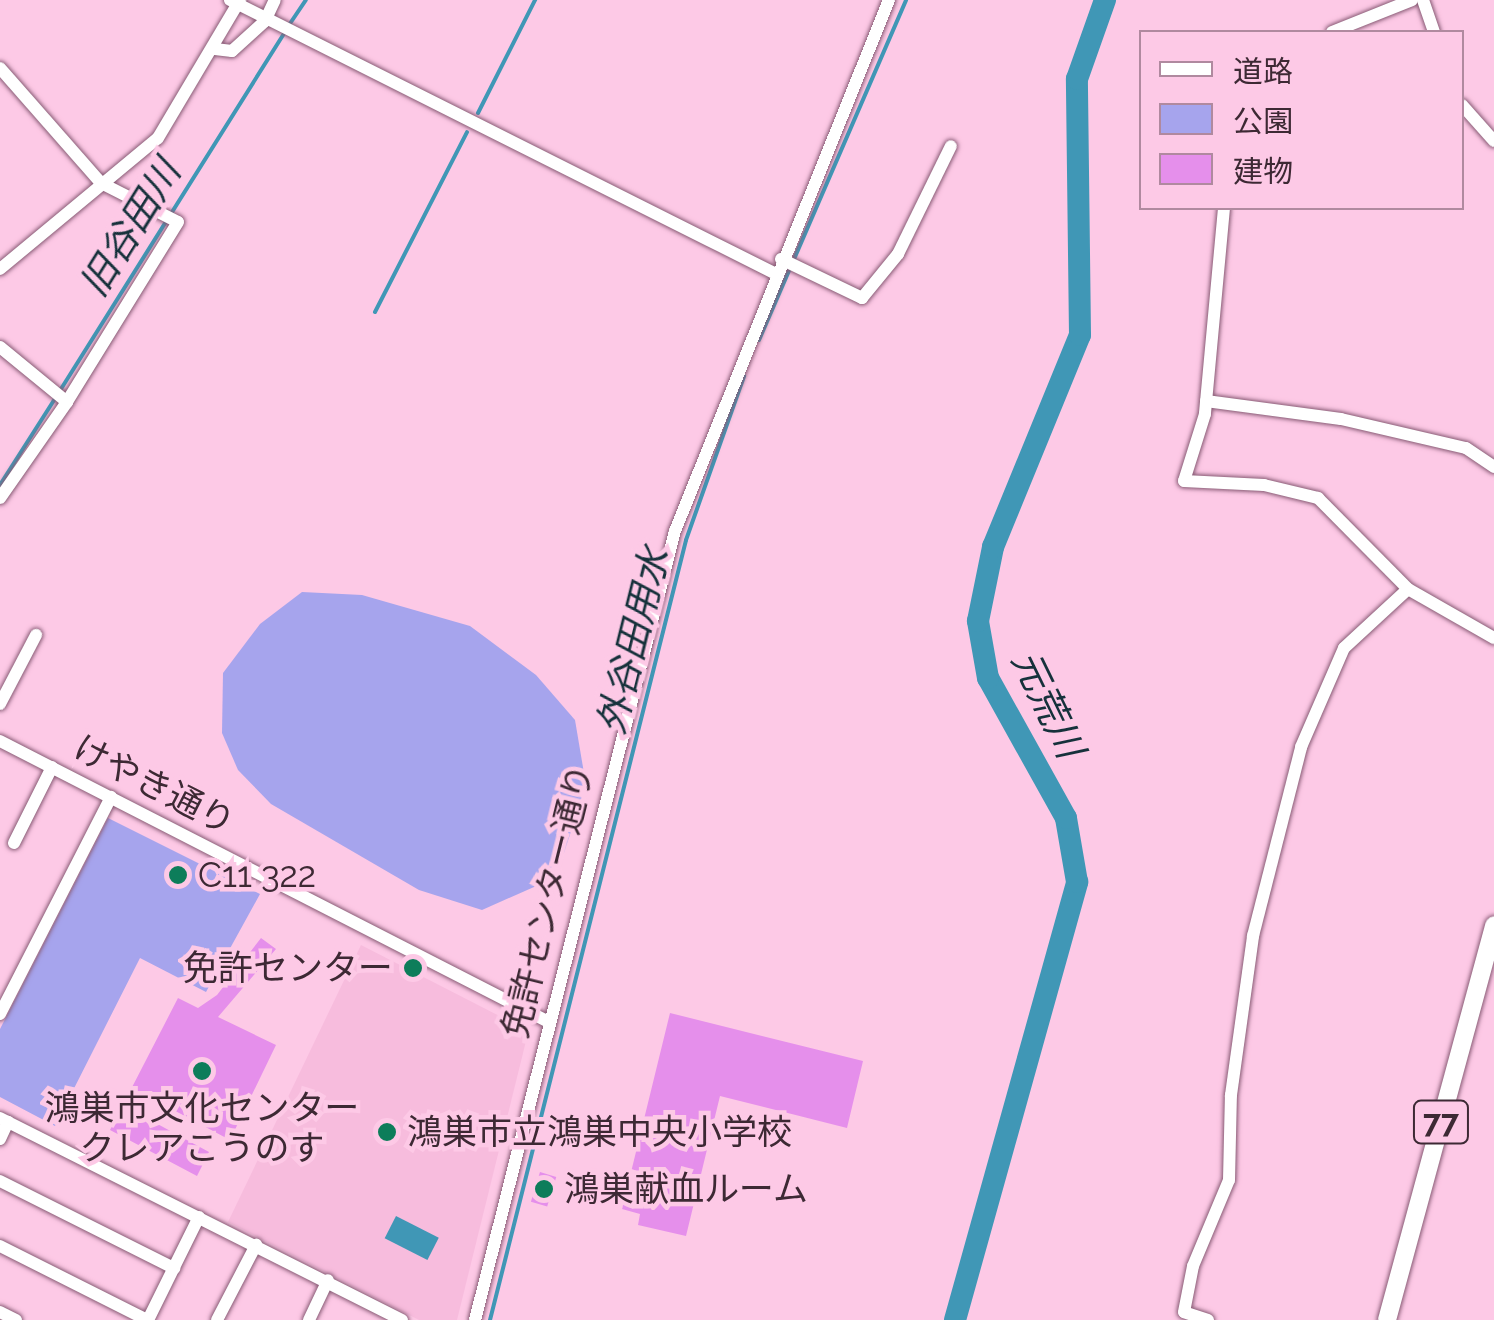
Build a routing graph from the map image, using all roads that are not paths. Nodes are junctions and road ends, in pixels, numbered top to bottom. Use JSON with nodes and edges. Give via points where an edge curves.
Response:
{"nodes":[{"id":1,"x":275,"y":0,"type":"edge"},
{"id":2,"x":889,"y":0,"type":"edge"},
{"id":3,"x":1412,"y":0,"type":"edge"},
{"id":4,"x":1423,"y":0,"type":"edge"},
{"id":5,"x":236,"y":2,"type":"edge"},
{"id":6,"x":265,"y":20,"type":"junction"},
{"id":7,"x":1337,"y":30,"type":"edge"},
{"id":8,"x":1433,"y":30,"type":"edge"},
{"id":9,"x":215,"y":49,"type":"junction"},
{"id":10,"x":0,"y":68,"type":"edge"},
{"id":11,"x":1464,"y":107,"type":"edge"},
{"id":12,"x":1494,"y":141,"type":"edge"},
{"id":13,"x":950,"y":146,"type":"dead end"},
{"id":14,"x":101,"y":183,"type":"junction"},
{"id":15,"x":1224,"y":210,"type":"edge"},
{"id":16,"x":781,"y":259,"type":"junction"},
{"id":17,"x":2,"y":263,"type":"edge"},
{"id":18,"x":774,"y":274,"type":"junction"},
{"id":19,"x":0,"y":346,"type":"edge"},
{"id":20,"x":1206,"y":401,"type":"junction"},
{"id":21,"x":67,"y":402,"type":"junction"},
{"id":22,"x":1492,"y":462,"type":"edge"},
{"id":23,"x":1,"y":495,"type":"edge"},
{"id":24,"x":1408,"y":589,"type":"junction"},
{"id":25,"x":36,"y":635,"type":"dead end"},
{"id":26,"x":1494,"y":638,"type":"edge"},
{"id":27,"x":0,"y":704,"type":"edge"},
{"id":28,"x":0,"y":740,"type":"edge"},
{"id":29,"x":52,"y":767,"type":"junction"},
{"id":30,"x":111,"y":797,"type":"junction"},
{"id":31,"x":14,"y":843,"type":"dead end"},
{"id":32,"x":1494,"y":925,"type":"edge"},
{"id":33,"x":0,"y":1014,"type":"edge"},
{"id":34,"x":547,"y":1022,"type":"junction"},
{"id":35,"x":4,"y":1120,"type":"edge"},
{"id":36,"x":0,"y":1139,"type":"edge"},
{"id":37,"x":0,"y":1181,"type":"edge"},
{"id":38,"x":200,"y":1218,"type":"junction"},
{"id":39,"x":256,"y":1245,"type":"junction"},
{"id":40,"x":0,"y":1246,"type":"edge"},
{"id":41,"x":174,"y":1268,"type":"junction"},
{"id":42,"x":328,"y":1280,"type":"junction"},
{"id":43,"x":0,"y":1312,"type":"edge"},
{"id":44,"x":16,"y":1320,"type":"edge"},
{"id":45,"x":148,"y":1320,"type":"edge"},
{"id":46,"x":217,"y":1320,"type":"edge"},
{"id":47,"x":309,"y":1320,"type":"edge"},
{"id":48,"x":402,"y":1320,"type":"edge"},
{"id":49,"x":475,"y":1320,"type":"edge"},
{"id":50,"x":1208,"y":1320,"type":"edge"},
{"id":51,"x":1387,"y":1320,"type":"edge"}],
"edges":[{"from":1,"to":6,"type":"street"},
{"from":2,"to":16,"type":"street","name":"免許センター通り"},
{"from":3,"to":7,"type":"street"},
{"from":4,"to":8,"type":"street"},
{"from":5,"to":6,"type":"street"},
{"from":5,"to":9,"type":"street"},
{"from":6,"to":9,"type":"street","via":[[232,50]]},
{"from":6,"to":18,"type":"street"},
{"from":9,"to":14,"type":"street","via":[[158,138]]},
{"from":10,"to":14,"type":"street"},
{"from":11,"to":12,"type":"street"},
{"from":13,"to":16,"type":"street","via":[[898,254],[862,298]]},
{"from":14,"to":17,"type":"street"},
{"from":14,"to":21,"type":"street","via":[[178,222]]},
{"from":15,"to":20,"type":"street"},
{"from":16,"to":18,"type":"street","name":"免許センター通り"},
{"from":18,"to":34,"type":"street","name":"免許センター通り","via":[[675,531]]},
{"from":19,"to":21,"type":"street"},
{"from":20,"to":22,"type":"street","via":[[1341,419]]},
{"from":20,"to":24,"type":"street","via":[[1184,482],[1264,485],[1318,498]]},
{"from":21,"to":23,"type":"street"},
{"from":24,"to":26,"type":"street"},
{"from":24,"to":50,"type":"street","via":[[1344,648],[1301,747],[1253,936],[1229,1180],[1193,1266],[1184,1312]]},
{"from":25,"to":27,"type":"street"},
{"from":28,"to":29,"type":"street","name":"けやき通り"},
{"from":29,"to":30,"type":"street","name":"けやき通り"},
{"from":29,"to":31,"type":"street"},
{"from":30,"to":33,"type":"street"},
{"from":30,"to":34,"type":"street","name":"けやき通り"},
{"from":32,"to":51,"type":"main road","number":"77"},
{"from":34,"to":49,"type":"street","name":"免許センター通り"},
{"from":35,"to":36,"type":"street"},
{"from":35,"to":38,"type":"street"},
{"from":37,"to":41,"type":"street"},
{"from":38,"to":39,"type":"street"},
{"from":38,"to":41,"type":"street"},
{"from":39,"to":42,"type":"street"},
{"from":39,"to":46,"type":"street"},
{"from":40,"to":45,"type":"street"},
{"from":41,"to":45,"type":"street"},
{"from":42,"to":47,"type":"street"},
{"from":42,"to":48,"type":"street"},
{"from":43,"to":44,"type":"street"}]}
